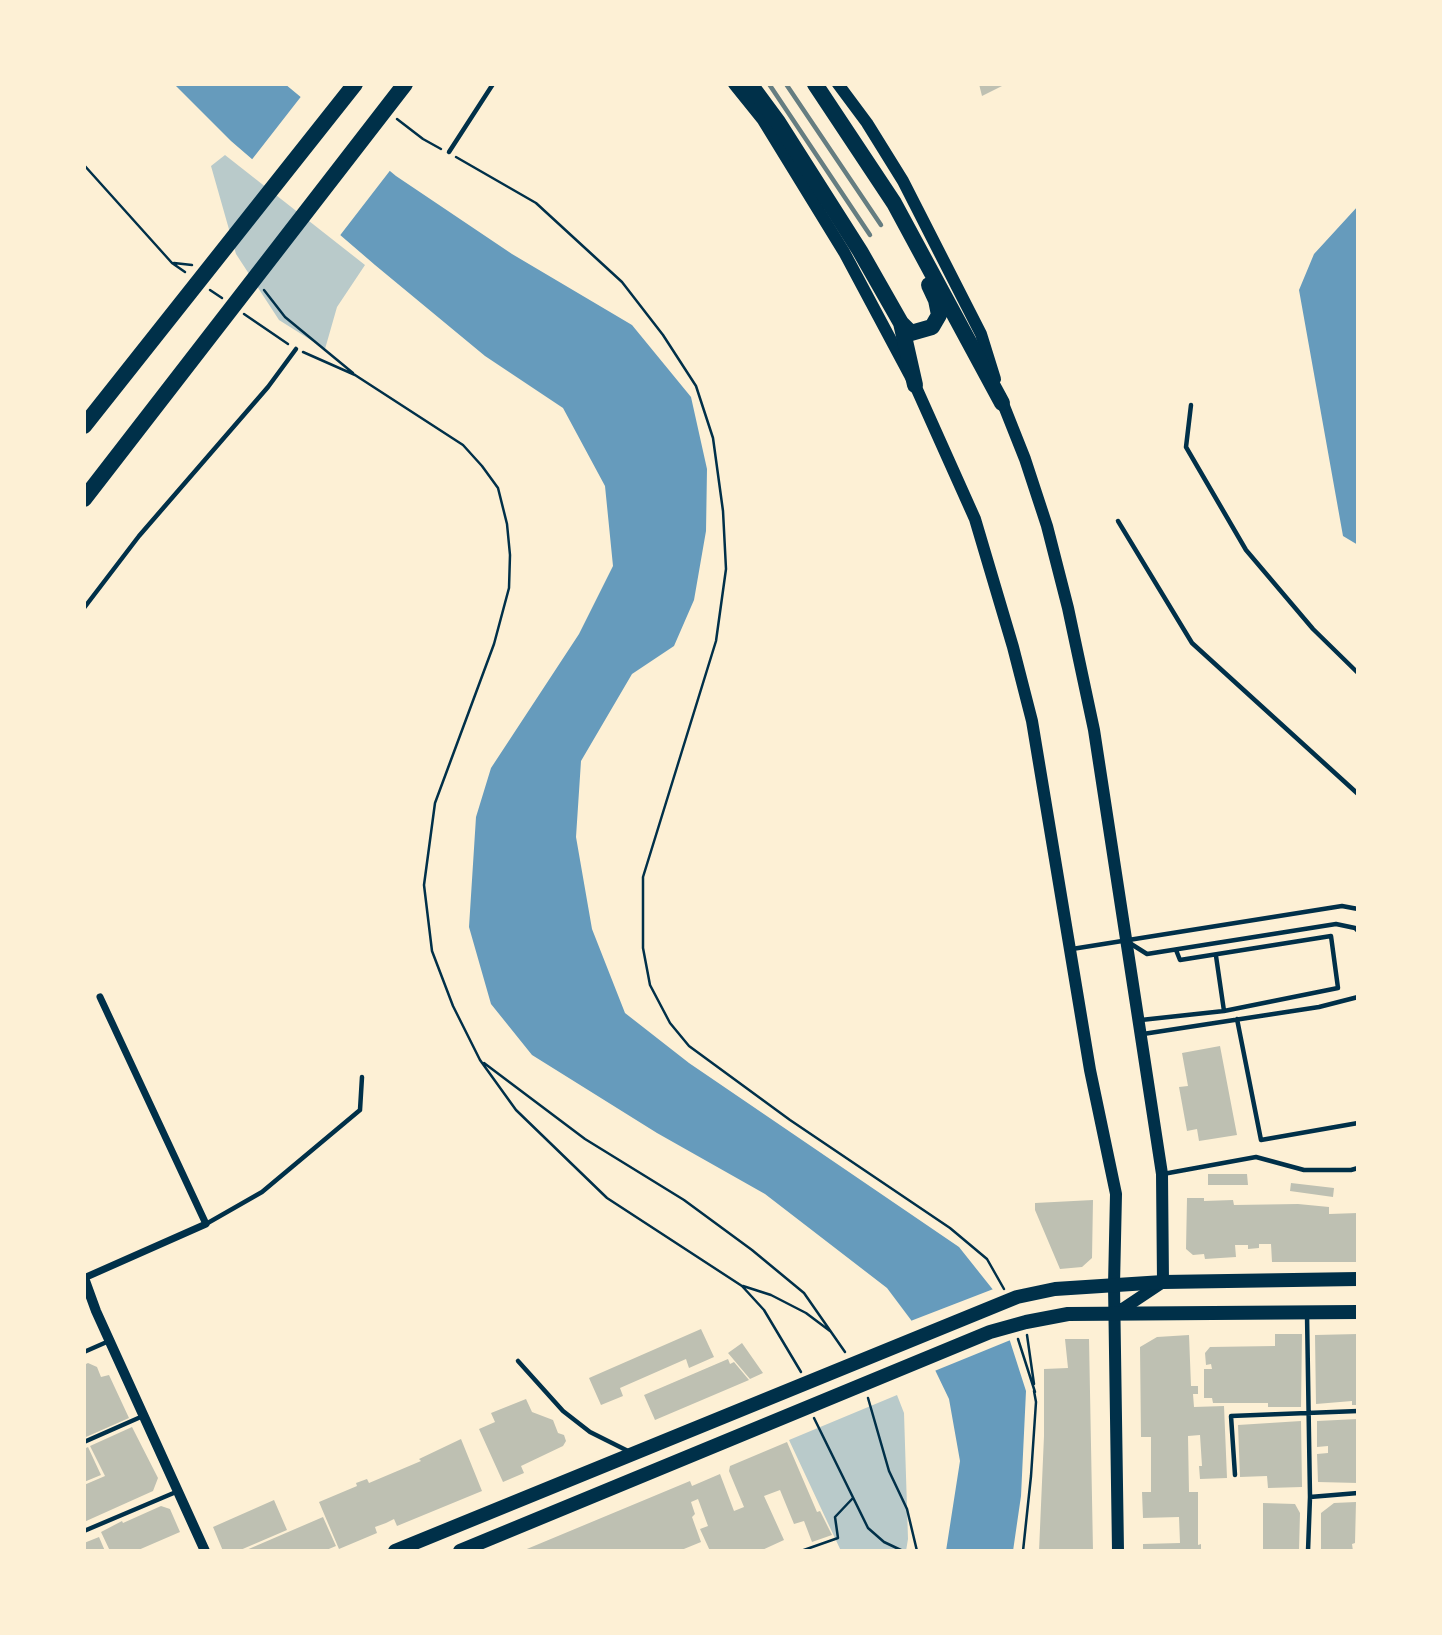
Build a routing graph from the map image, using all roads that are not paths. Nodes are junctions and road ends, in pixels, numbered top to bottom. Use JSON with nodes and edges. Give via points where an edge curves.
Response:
{"nodes":[{"id":1,"x":355,"y":84,"type":"edge"},
{"id":2,"x":493,"y":84,"type":"edge"},
{"id":3,"x":734,"y":84,"type":"edge"},
{"id":4,"x":750,"y":84,"type":"edge"},
{"id":5,"x":815,"y":84,"type":"edge"},
{"id":6,"x":838,"y":84,"type":"edge"},
{"id":7,"x":403,"y":87,"type":"edge"},
{"id":8,"x":449,"y":152,"type":"road end"},
{"id":9,"x":894,"y":203,"type":"junction"},
{"id":10,"x":901,"y":323,"type":"junction"},
{"id":11,"x":296,"y":349,"type":"road end"},
{"id":12,"x":915,"y":385,"type":"junction"},
{"id":13,"x":1002,"y":402,"type":"junction"},
{"id":14,"x":1191,"y":405,"type":"dead end"},
{"id":15,"x":84,"y":426,"type":"edge"},
{"id":16,"x":141,"y":426,"type":"junction"},
{"id":17,"x":84,"y":499,"type":"edge"},
{"id":18,"x":84,"y":511,"type":"edge"},
{"id":19,"x":1118,"y":521,"type":"dead end"},
{"id":20,"x":84,"y":608,"type":"edge"},
{"id":21,"x":1358,"y":673,"type":"edge"},
{"id":22,"x":1358,"y":794,"type":"edge"},
{"id":23,"x":1358,"y":909,"type":"edge"},
{"id":24,"x":1358,"y":931,"type":"edge"},
{"id":25,"x":1128,"y":942,"type":"junction"},
{"id":26,"x":1071,"y":949,"type":"junction"},
{"id":27,"x":1176,"y":950,"type":"junction"},
{"id":28,"x":1216,"y":956,"type":"junction"},
{"id":29,"x":100,"y":997,"type":"dead end"},
{"id":30,"x":1358,"y":998,"type":"edge"},
{"id":31,"x":1224,"y":1011,"type":"junction"},
{"id":32,"x":1237,"y":1019,"type":"junction"},
{"id":33,"x":1141,"y":1027,"type":"junction"},
{"id":34,"x":362,"y":1077,"type":"dead end"},
{"id":35,"x":1358,"y":1124,"type":"edge"},
{"id":36,"x":1358,"y":1168,"type":"edge"},
{"id":37,"x":1162,"y":1174,"type":"junction"},
{"id":38,"x":206,"y":1224,"type":"junction"},
{"id":39,"x":84,"y":1278,"type":"edge"},
{"id":40,"x":1358,"y":1279,"type":"edge"},
{"id":41,"x":1163,"y":1282,"type":"junction"},
{"id":42,"x":1114,"y":1285,"type":"junction"},
{"id":43,"x":1307,"y":1312,"type":"junction"},
{"id":44,"x":1358,"y":1312,"type":"edge"},
{"id":45,"x":1115,"y":1314,"type":"junction"},
{"id":46,"x":111,"y":1340,"type":"junction"},
{"id":47,"x":84,"y":1352,"type":"edge"},
{"id":48,"x":518,"y":1361,"type":"dead end"},
{"id":49,"x":1358,"y":1411,"type":"edge"},
{"id":50,"x":1308,"y":1412,"type":"junction"},
{"id":51,"x":143,"y":1416,"type":"junction"},
{"id":52,"x":84,"y":1442,"type":"edge"},
{"id":53,"x":632,"y":1453,"type":"junction"},
{"id":54,"x":1235,"y":1475,"type":"dead end"},
{"id":55,"x":178,"y":1491,"type":"junction"},
{"id":56,"x":1358,"y":1493,"type":"edge"},
{"id":57,"x":1310,"y":1497,"type":"junction"},
{"id":58,"x":84,"y":1531,"type":"edge"},
{"id":59,"x":205,"y":1551,"type":"edge"},
{"id":60,"x":395,"y":1551,"type":"edge"},
{"id":61,"x":460,"y":1551,"type":"edge"},
{"id":62,"x":1118,"y":1551,"type":"edge"},
{"id":63,"x":1308,"y":1551,"type":"edge"}],
"edges":[{"from":1,"to":15,"type":"highway"},
{"from":2,"to":8,"type":"lane"},
{"from":3,"to":12,"type":"main road","via":[[763,120],[844,252]]},
{"from":4,"to":10,"type":"highway"},
{"from":5,"to":9,"type":"highway"},
{"from":6,"to":13,"type":"main road","via":[[903,181],[981,334]]},
{"from":7,"to":16,"type":"highway"},
{"from":9,"to":10,"type":"highway","via":[[939,316],[932,327],[911,333]]},
{"from":9,"to":13,"type":"highway"},
{"from":10,"to":12,"type":"highway"},
{"from":11,"to":20,"type":"lane"},
{"from":12,"to":26,"type":"main road","via":[[975,519],[1013,647],[1032,722]]},
{"from":13,"to":25,"type":"main road","via":[[1047,526],[1068,608],[1094,730]]},
{"from":14,"to":21,"type":"lane","via":[[1186,447],[1246,550],[1313,629]]},
{"from":16,"to":17,"type":"highway"},
{"from":16,"to":18,"type":"highway"},
{"from":19,"to":22,"type":"lane","via":[[1192,643]]},
{"from":23,"to":25,"type":"lane","via":[[1342,906]]},
{"from":24,"to":27,"type":"lane","via":[[1336,924]]},
{"from":25,"to":26,"type":"lane"},
{"from":25,"to":27,"type":"lane","via":[[1147,954]]},
{"from":25,"to":33,"type":"main road"},
{"from":26,"to":42,"type":"main road","via":[[1116,1194]]},
{"from":27,"to":28,"type":"lane","via":[[1180,960]]},
{"from":28,"to":31,"type":"lane"},
{"from":28,"to":31,"type":"lane","via":[[1331,936],[1338,988]]},
{"from":29,"to":38,"type":"street"},
{"from":30,"to":32,"type":"lane"},
{"from":31,"to":33,"type":"lane"},
{"from":32,"to":33,"type":"lane"},
{"from":32,"to":35,"type":"lane","via":[[1261,1140]]},
{"from":33,"to":37,"type":"main road"},
{"from":34,"to":38,"type":"lane","via":[[360,1110],[262,1192]]},
{"from":36,"to":37,"type":"lane","via":[[1304,1170],[1256,1157]]},
{"from":37,"to":41,"type":"main road"},
{"from":38,"to":39,"type":"street"},
{"from":39,"to":46,"type":"street"},
{"from":40,"to":41,"type":"main road"},
{"from":41,"to":42,"type":"main road"},
{"from":41,"to":45,"type":"main road"},
{"from":42,"to":45,"type":"main road"},
{"from":42,"to":53,"type":"main road","via":[[1011,1296]]},
{"from":43,"to":44,"type":"main road"},
{"from":43,"to":45,"type":"main road"},
{"from":43,"to":50,"type":"lane"},
{"from":45,"to":61,"type":"main road","via":[[1068,1314],[990,1332],[864,1388]]},
{"from":45,"to":62,"type":"main road"},
{"from":46,"to":47,"type":"lane"},
{"from":46,"to":51,"type":"street"},
{"from":48,"to":53,"type":"lane","via":[[563,1411],[590,1433]]},
{"from":49,"to":50,"type":"lane"},
{"from":50,"to":54,"type":"lane","via":[[1231,1416]]},
{"from":50,"to":57,"type":"lane"},
{"from":51,"to":52,"type":"lane"},
{"from":51,"to":55,"type":"street"},
{"from":53,"to":60,"type":"main road"},
{"from":55,"to":58,"type":"lane"},
{"from":55,"to":59,"type":"street"},
{"from":56,"to":57,"type":"lane"},
{"from":57,"to":63,"type":"lane"}]}
